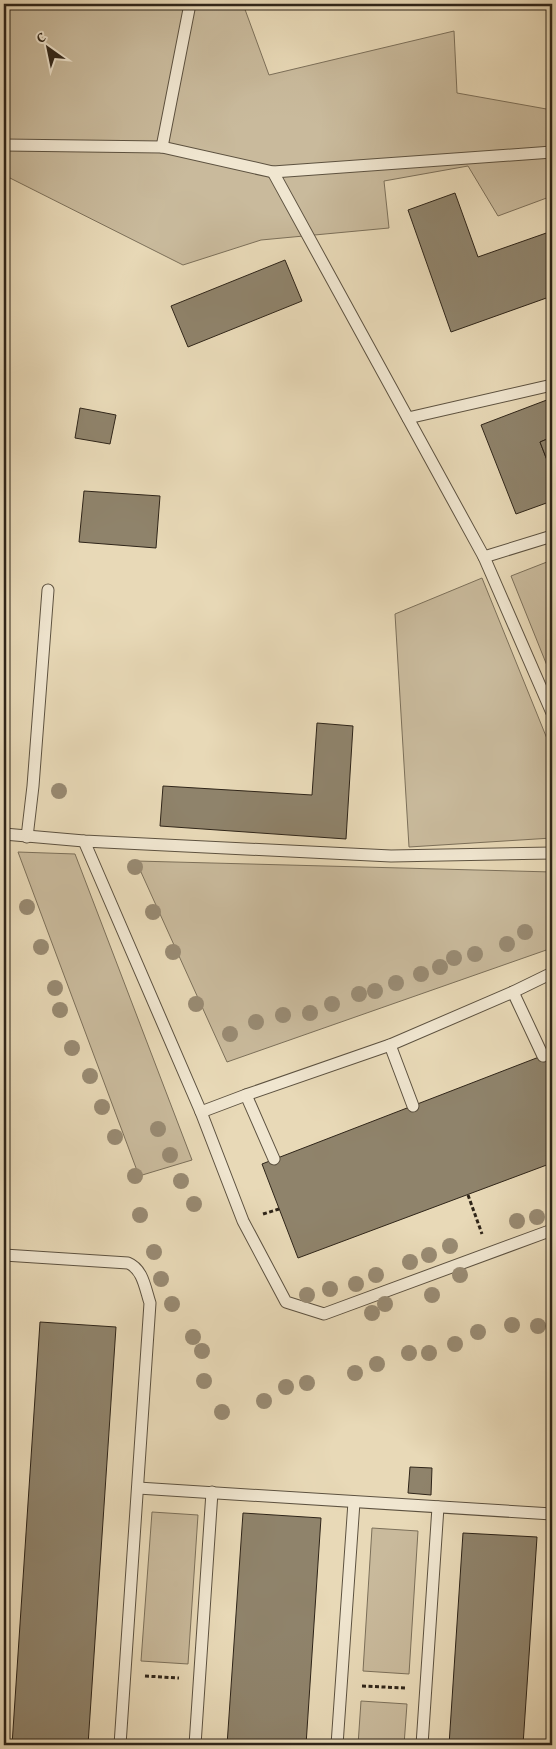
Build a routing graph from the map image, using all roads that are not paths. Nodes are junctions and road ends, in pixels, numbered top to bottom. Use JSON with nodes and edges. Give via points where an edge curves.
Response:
{"nodes":[{"id":1,"x":190,"y":4,"type":"edge"},
{"id":2,"x":4,"y":145,"type":"edge"},
{"id":3,"x":162,"y":147,"type":"junction"},
{"id":4,"x":552,"y":152,"type":"edge"},
{"id":5,"x":273,"y":172,"type":"junction"},
{"id":6,"x":552,"y":385,"type":"edge"},
{"id":7,"x":408,"y":418,"type":"junction"},
{"id":8,"x":552,"y":536,"type":"edge"},
{"id":9,"x":484,"y":557,"type":"junction"},
{"id":10,"x":48,"y":590,"type":"dead end"},
{"id":11,"x":552,"y":713,"type":"edge"},
{"id":12,"x":4,"y":834,"type":"edge"},
{"id":13,"x":26,"y":837,"type":"junction"},
{"id":14,"x":84,"y":841,"type":"junction"},
{"id":15,"x":552,"y":852,"type":"edge"},
{"id":16,"x":552,"y":973,"type":"edge"},
{"id":17,"x":514,"y":992,"type":"junction"},
{"id":18,"x":390,"y":1045,"type":"junction"},
{"id":19,"x":543,"y":1056,"type":"dead end"},
{"id":20,"x":246,"y":1095,"type":"junction"},
{"id":21,"x":413,"y":1106,"type":"dead end"},
{"id":22,"x":202,"y":1112,"type":"junction"},
{"id":23,"x":274,"y":1159,"type":"dead end"},
{"id":24,"x":552,"y":1230,"type":"edge"},
{"id":25,"x":4,"y":1255,"type":"edge"},
{"id":26,"x":138,"y":1488,"type":"junction"},
{"id":27,"x":212,"y":1492,"type":"junction"},
{"id":28,"x":354,"y":1502,"type":"junction"},
{"id":29,"x":438,"y":1507,"type":"junction"},
{"id":30,"x":552,"y":1514,"type":"edge"},
{"id":31,"x":120,"y":1745,"type":"edge"},
{"id":32,"x":195,"y":1745,"type":"edge"},
{"id":33,"x":337,"y":1745,"type":"edge"},
{"id":34,"x":422,"y":1745,"type":"edge"}],
"edges":[{"from":1,"to":3,"type":"lane"},
{"from":2,"to":3,"type":"lane"},
{"from":3,"to":5,"type":"lane"},
{"from":4,"to":5,"type":"lane"},
{"from":5,"to":7,"type":"lane"},
{"from":6,"to":7,"type":"lane"},
{"from":7,"to":9,"type":"lane"},
{"from":8,"to":9,"type":"lane"},
{"from":9,"to":11,"type":"lane"},
{"from":10,"to":13,"type":"lane"},
{"from":12,"to":13,"type":"lane"},
{"from":13,"to":14,"type":"lane"},
{"from":14,"to":15,"type":"lane","via":[[391,856]]},
{"from":14,"to":22,"type":"lane"},
{"from":16,"to":17,"type":"lane"},
{"from":17,"to":18,"type":"lane"},
{"from":17,"to":19,"type":"lane"},
{"from":18,"to":20,"type":"lane"},
{"from":18,"to":21,"type":"lane"},
{"from":20,"to":22,"type":"lane"},
{"from":20,"to":23,"type":"lane"},
{"from":22,"to":24,"type":"lane","via":[[243,1221],[286,1302],[324,1314]]},
{"from":25,"to":26,"type":"lane","via":[[128,1263],[140,1272],[150,1303]]},
{"from":26,"to":27,"type":"lane"},
{"from":26,"to":31,"type":"lane"},
{"from":27,"to":28,"type":"lane"},
{"from":27,"to":32,"type":"lane"},
{"from":28,"to":29,"type":"lane"},
{"from":28,"to":33,"type":"lane"},
{"from":29,"to":30,"type":"lane"},
{"from":29,"to":34,"type":"lane"}]}
